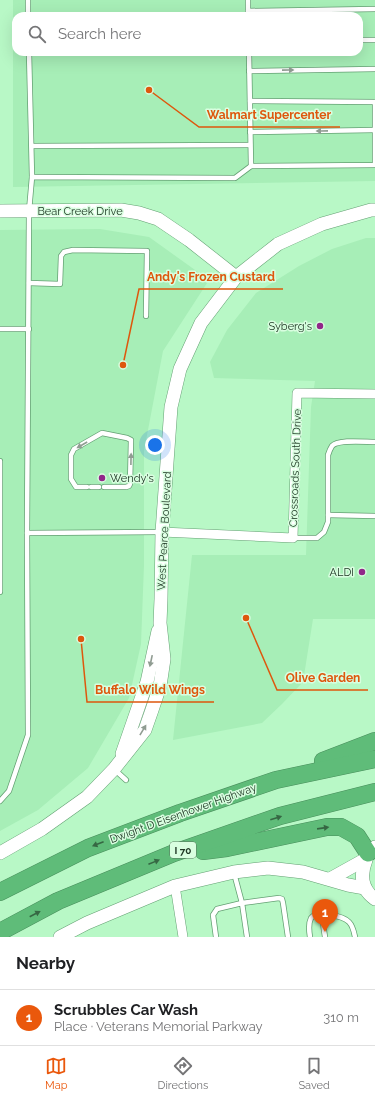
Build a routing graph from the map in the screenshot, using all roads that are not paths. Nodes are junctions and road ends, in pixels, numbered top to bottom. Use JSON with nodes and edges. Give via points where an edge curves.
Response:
{"nodes":[{"id":1,"x":28,"y":0,"type":"edge"},
{"id":2,"x":248,"y":0,"type":"edge"},
{"id":3,"x":375,"y":9,"type":"edge"},
{"id":4,"x":28,"y":12,"type":"edge"},
{"id":5,"x":248,"y":12,"type":"edge"},
{"id":6,"x":280,"y":12,"type":"edge"},
{"id":7,"x":363,"y":40,"type":"edge"},
{"id":8,"x":375,"y":40,"type":"edge"},
{"id":9,"x":29,"y":56,"type":"edge"},
{"id":10,"x":249,"y":56,"type":"edge"},
{"id":11,"x":375,"y":69,"type":"edge"},
{"id":12,"x":249,"y":71,"type":"junction"},
{"id":13,"x":250,"y":101,"type":"junction"},
{"id":14,"x":375,"y":102,"type":"edge"},
{"id":15,"x":374,"y":130,"type":"edge"},
{"id":16,"x":250,"y":132,"type":"junction"},
{"id":17,"x":250,"y":145,"type":"junction"},
{"id":18,"x":32,"y":146,"type":"junction"},
{"id":19,"x":251,"y":166,"type":"junction"},
{"id":20,"x":32,"y":177,"type":"junction"},
{"id":21,"x":375,"y":210,"type":"edge"},
{"id":22,"x":0,"y":211,"type":"edge"},
{"id":23,"x":29,"y":211,"type":"junction"},
{"id":24,"x":236,"y":277,"type":"junction"},
{"id":25,"x":29,"y":284,"type":"junction"},
{"id":26,"x":146,"y":316,"type":"dead end"},
{"id":27,"x":0,"y":329,"type":"edge"},
{"id":28,"x":29,"y":329,"type":"junction"},
{"id":29,"x":375,"y":394,"type":"edge"},
{"id":30,"x":375,"y":442,"type":"edge"},
{"id":31,"x":0,"y":462,"type":"edge"},
{"id":32,"x":89,"y":487,"type":"joint"},
{"id":33,"x":328,"y":515,"type":"junction"},
{"id":34,"x":375,"y":516,"type":"edge"},
{"id":35,"x":162,"y":532,"type":"junction"},
{"id":36,"x":27,"y":533,"type":"junction"},
{"id":37,"x":293,"y":538,"type":"junction"},
{"id":38,"x":0,"y":592,"type":"edge"},
{"id":39,"x":375,"y":741,"type":"edge"},
{"id":40,"x":375,"y":759,"type":"edge"},
{"id":41,"x":117,"y":765,"type":"junction"},
{"id":42,"x":126,"y":780,"type":"dead end"},
{"id":43,"x":276,"y":780,"type":"junction"},
{"id":44,"x":375,"y":792,"type":"edge"},
{"id":45,"x":0,"y":802,"type":"edge"},
{"id":46,"x":0,"y":853,"type":"edge"},
{"id":47,"x":174,"y":853,"type":"junction"},
{"id":48,"x":370,"y":853,"type":"edge"},
{"id":49,"x":234,"y":872,"type":"junction"},
{"id":50,"x":330,"y":879,"type":"junction"},
{"id":51,"x":175,"y":886,"type":"junction"},
{"id":52,"x":365,"y":888,"type":"junction"},
{"id":53,"x":0,"y":892,"type":"edge"},
{"id":54,"x":375,"y":899,"type":"edge"},
{"id":55,"x":242,"y":903,"type":"junction"},
{"id":56,"x":330,"y":915,"type":"junction"},
{"id":57,"x":0,"y":932,"type":"edge"},
{"id":58,"x":60,"y":937,"type":"edge"},
{"id":59,"x":183,"y":937,"type":"edge"},
{"id":60,"x":216,"y":937,"type":"edge"},
{"id":61,"x":247,"y":937,"type":"edge"},
{"id":62,"x":288,"y":937,"type":"edge"},
{"id":63,"x":310,"y":937,"type":"edge"},
{"id":64,"x":325,"y":937,"type":"edge"},
{"id":65,"x":355,"y":937,"type":"edge"}],
"edges":[{"from":1,"to":4,"type":"lane"},
{"from":2,"to":5,"type":"lane"},
{"from":3,"to":6,"type":"lane"},
{"from":7,"to":8,"type":"lane"},
{"from":9,"to":18,"type":"lane"},
{"from":10,"to":12,"type":"lane"},
{"from":12,"to":11,"type":"lane","one_way":true},
{"from":12,"to":13,"type":"lane"},
{"from":13,"to":14,"type":"lane"},
{"from":13,"to":16,"type":"lane"},
{"from":14,"to":15,"type":"lane"},
{"from":15,"to":16,"type":"lane","one_way":true},
{"from":15,"to":19,"type":"lane","via":[[374,165]]},
{"from":16,"to":17,"type":"lane"},
{"from":17,"to":18,"type":"lane"},
{"from":17,"to":19,"type":"lane"},
{"from":18,"to":20,"type":"lane"},
{"from":19,"to":20,"type":"lane","via":[[235,178]]},
{"from":20,"to":23,"type":"lane"},
{"from":21,"to":24,"type":"street","name":"West Pearce Boulevard","via":[[322,224],[278,244]]},
{"from":22,"to":23,"type":"street","name":"Bear Creek Drive"},
{"from":23,"to":24,"type":"street","name":"Bear Creek Drive","via":[[122,210],[140,213],[158,219]]},
{"from":23,"to":25,"type":"lane"},
{"from":24,"to":35,"type":"street","name":"West Pearce Boulevard","via":[[201,323],[180,369],[171,407]]},
{"from":25,"to":26,"type":"lane","via":[[60,284],[61,256],[64,252],[147,251]]},
{"from":25,"to":28,"type":"lane"},
{"from":27,"to":28,"type":"lane"},
{"from":28,"to":36,"type":"lane"},
{"from":29,"to":37,"type":"street","name":"Crossroads South Drive","via":[[297,393]]},
{"from":30,"to":33,"type":"lane","via":[[344,442],[332,446],[328,455]]},
{"from":31,"to":38,"type":"lane"},
{"from":32,"to":32,"type":"lane","one_way":true,"via":[[129,486],[131,440],[102,433],[74,449],[71,455],[71,479],[76,487]]},
{"from":33,"to":34,"type":"lane"},
{"from":33,"to":37,"type":"lane","via":[[328,522],[322,535],[317,538]]},
{"from":35,"to":36,"type":"lane"},
{"from":35,"to":37,"type":"street","name":"Crossroads South Drive"},
{"from":35,"to":41,"type":"street","name":"West Pearce Boulevard","via":[[160,623],[147,682]]},
{"from":36,"to":45,"type":"lane","via":[[28,735],[9,791]]},
{"from":39,"to":43,"type":"highway"},
{"from":40,"to":43,"type":"highway","name":"Dwight D Eisenhower Highway"},
{"from":41,"to":42,"type":"lane"},
{"from":41,"to":46,"type":"street","name":"West Pearce Boulevard","via":[[87,797],[42,829]]},
{"from":43,"to":53,"type":"highway","name":"Dwight D Eisenhower Highway","one_way":true,"via":[[180,812],[88,848]]},
{"from":47,"to":44,"type":"highway","number":"I 70","one_way":true,"via":[[280,816]]},
{"from":47,"to":48,"type":"highway","one_way":true,"via":[[227,848],[327,827],[341,827],[356,836]]},
{"from":57,"to":47,"type":"highway","number":"I 70","one_way":true,"via":[[58,901]]},
{"from":48,"to":50,"type":"street"},
{"from":48,"to":52,"type":"street","via":[[362,876]]},
{"from":49,"to":50,"type":"street","via":[[268,868],[303,872]]},
{"from":49,"to":51,"type":"street"},
{"from":49,"to":55,"type":"lane"},
{"from":50,"to":52,"type":"street"},
{"from":51,"to":58,"type":"street"},
{"from":51,"to":59,"type":"street"},
{"from":52,"to":54,"type":"street"},
{"from":55,"to":60,"type":"lane","via":[[214,911]]},
{"from":55,"to":61,"type":"lane"},
{"from":55,"to":62,"type":"lane","via":[[282,899]]},
{"from":56,"to":63,"type":"lane","via":[[318,914],[311,919]]},
{"from":56,"to":64,"type":"lane","via":[[323,921]]},
{"from":56,"to":65,"type":"lane","via":[[348,921]]}]}
